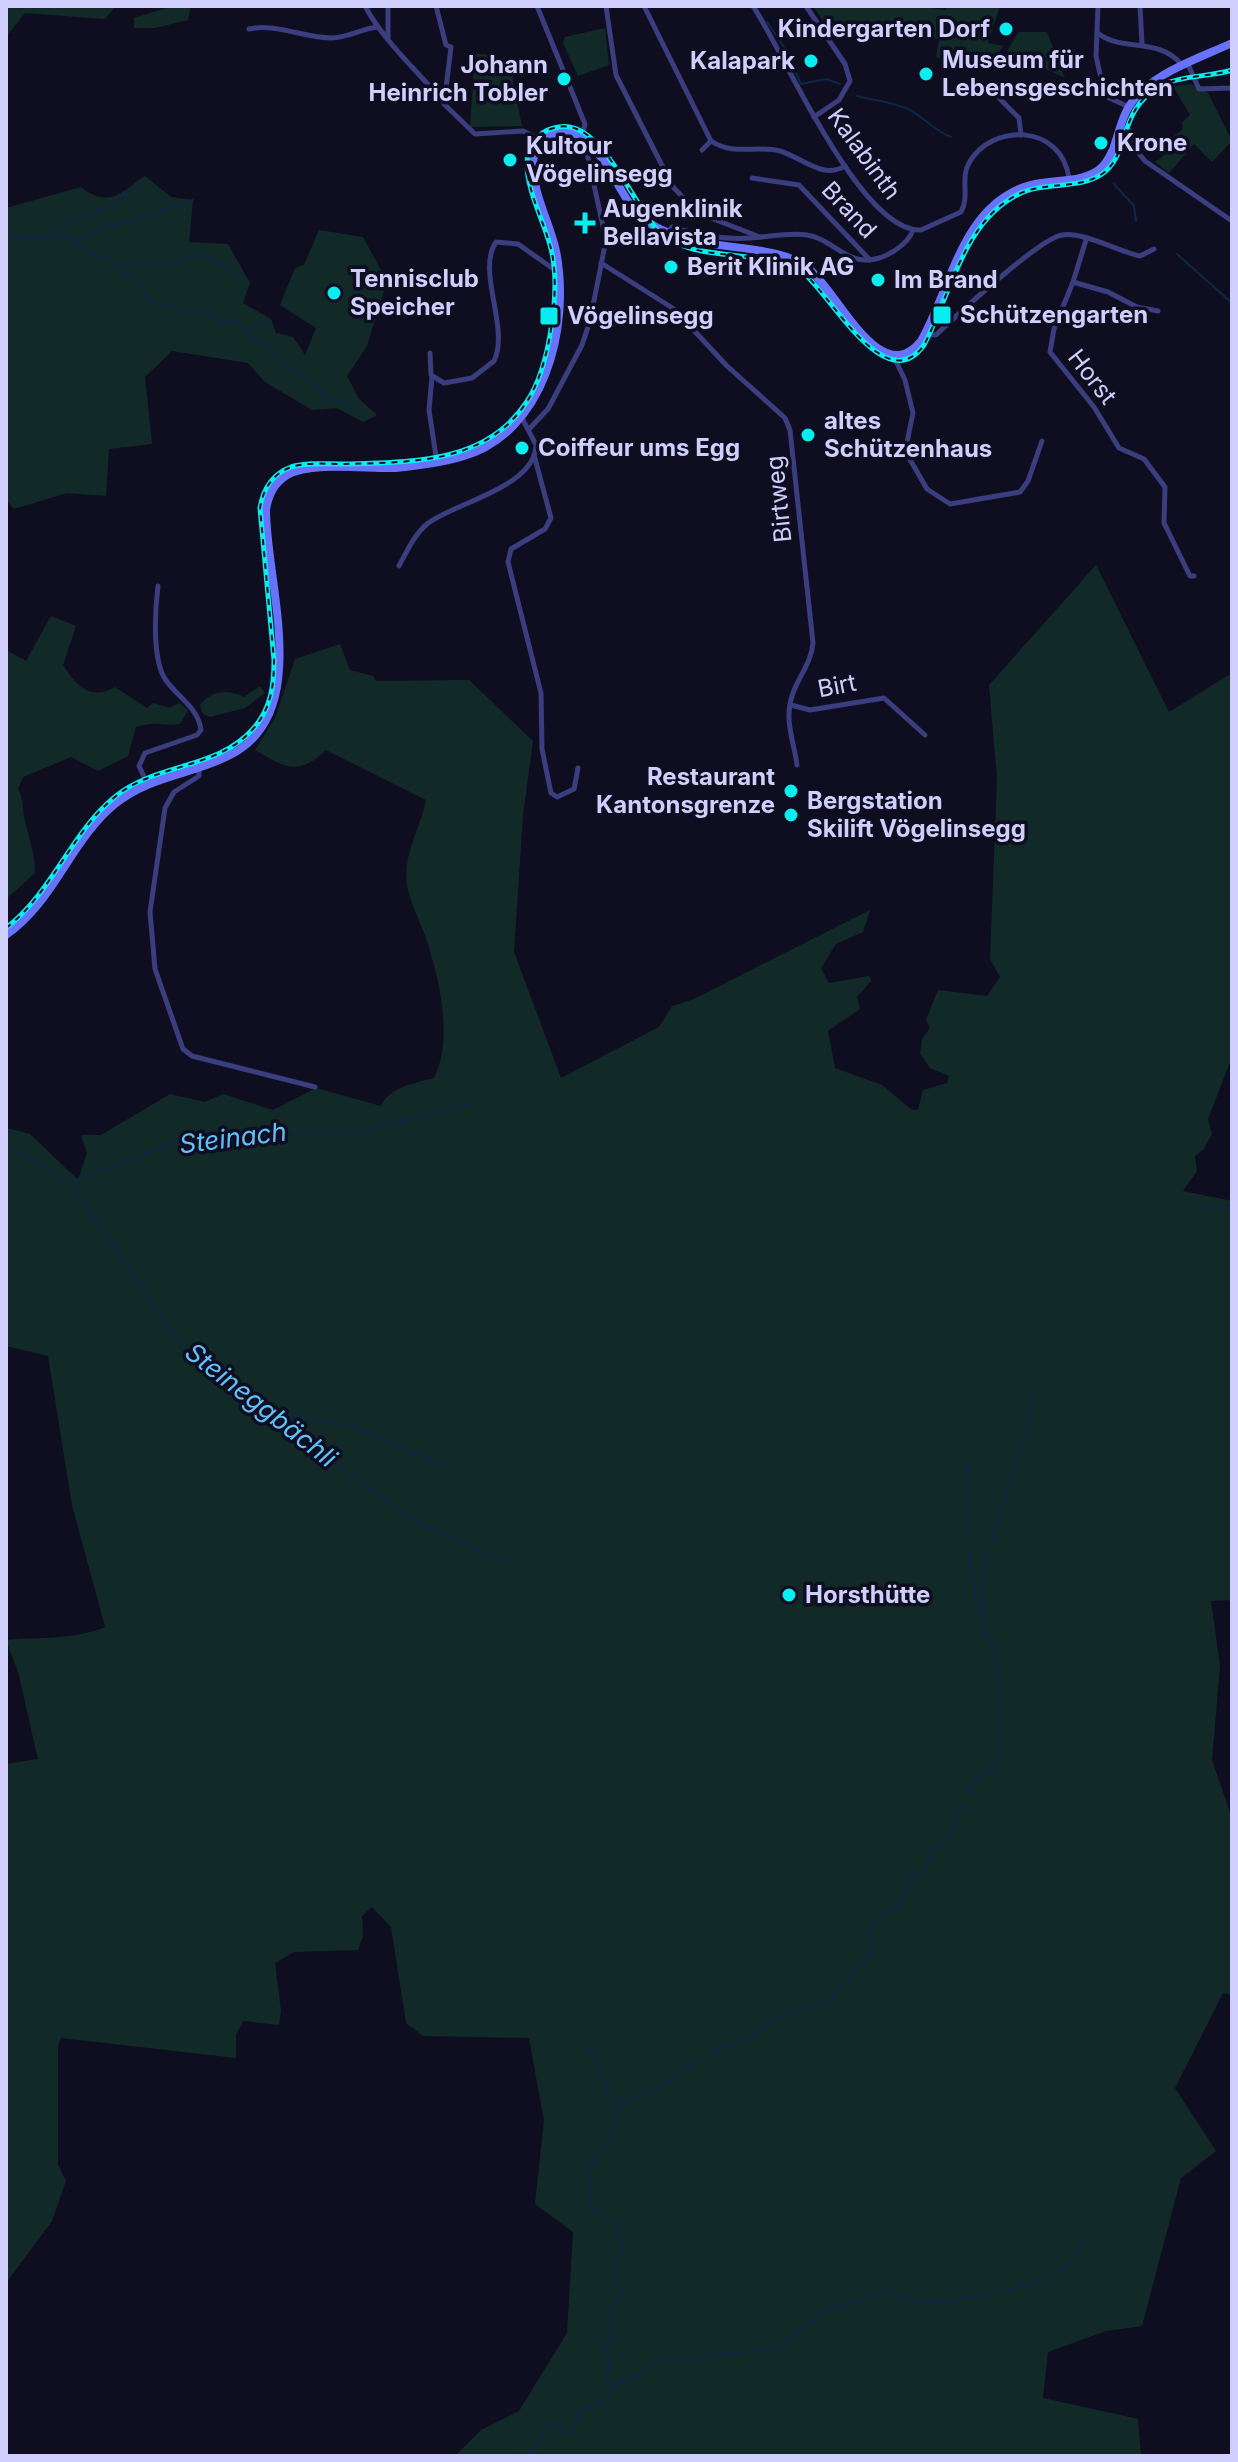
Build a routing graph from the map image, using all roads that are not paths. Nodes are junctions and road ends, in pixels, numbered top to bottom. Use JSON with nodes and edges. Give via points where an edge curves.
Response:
{"nodes":[{"id":1,"x":365,"y":6,"type":"edge"},
{"id":2,"x":388,"y":6,"type":"edge"},
{"id":3,"x":436,"y":6,"type":"edge"},
{"id":4,"x":537,"y":6,"type":"edge"},
{"id":5,"x":606,"y":6,"type":"edge"},
{"id":6,"x":644,"y":6,"type":"edge"},
{"id":7,"x":753,"y":6,"type":"edge"},
{"id":8,"x":806,"y":6,"type":"edge"},
{"id":9,"x":1098,"y":6,"type":"edge"},
{"id":10,"x":1140,"y":6,"type":"edge"},
{"id":11,"x":377,"y":27,"type":"junction"},
{"id":12,"x":249,"y":29,"type":"dead end"},
{"id":13,"x":1099,"y":34,"type":"junction"},
{"id":14,"x":388,"y":39,"type":"junction"},
{"id":15,"x":1232,"y":43,"type":"edge"},
{"id":16,"x":1142,"y":44,"type":"junction"},
{"id":17,"x":1184,"y":63,"type":"junction"},
{"id":18,"x":1232,"y":88,"type":"edge"},
{"id":19,"x":999,"y":98,"type":"dead end"},
{"id":20,"x":444,"y":104,"type":"junction"},
{"id":21,"x":1129,"y":107,"type":"junction"},
{"id":22,"x":814,"y":117,"type":"junction"},
{"id":23,"x":1121,"y":126,"type":"junction"},
{"id":24,"x":1021,"y":135,"type":"junction"},
{"id":25,"x":582,"y":136,"type":"junction"},
{"id":26,"x":543,"y":141,"type":"junction"},
{"id":27,"x":711,"y":141,"type":"junction"},
{"id":28,"x":594,"y":147,"type":"junction"},
{"id":29,"x":702,"y":150,"type":"dead end"},
{"id":30,"x":845,"y":166,"type":"junction"},
{"id":31,"x":752,"y":178,"type":"dead end"},
{"id":32,"x":1069,"y":178,"type":"junction"},
{"id":33,"x":1232,"y":221,"type":"edge"},
{"id":34,"x":913,"y":230,"type":"junction"},
{"id":35,"x":668,"y":232,"type":"junction"},
{"id":36,"x":760,"y":237,"type":"junction"},
{"id":37,"x":1086,"y":240,"type":"junction"},
{"id":38,"x":1154,"y":249,"type":"dead end"},
{"id":39,"x":870,"y":260,"type":"junction"},
{"id":40,"x":601,"y":263,"type":"junction"},
{"id":41,"x":558,"y":267,"type":"junction"},
{"id":42,"x":1073,"y":282,"type":"junction"},
{"id":43,"x":1158,"y":311,"type":"dead end"},
{"id":44,"x":925,"y":334,"type":"junction"},
{"id":45,"x":430,"y":353,"type":"dead end"},
{"id":46,"x":893,"y":355,"type":"junction"},
{"id":47,"x":432,"y":377,"type":"junction"},
{"id":48,"x":522,"y":418,"type":"junction"},
{"id":49,"x":530,"y":428,"type":"junction"},
{"id":50,"x":1042,"y":441,"type":"dead end"},
{"id":51,"x":534,"y":455,"type":"junction"},
{"id":52,"x":437,"y":463,"type":"junction"},
{"id":53,"x":399,"y":566,"type":"dead end"},
{"id":54,"x":1194,"y":576,"type":"dead end"},
{"id":55,"x":158,"y":586,"type":"dead end"},
{"id":56,"x":791,"y":705,"type":"junction"},
{"id":57,"x":925,"y":735,"type":"dead end"},
{"id":58,"x":797,"y":765,"type":"dead end"},
{"id":59,"x":198,"y":766,"type":"junction"},
{"id":60,"x":578,"y":768,"type":"dead end"},
{"id":61,"x":147,"y":783,"type":"junction"},
{"id":62,"x":6,"y":935,"type":"edge"},
{"id":63,"x":315,"y":1087,"type":"dead end"}],
"edges":[{"from":1,"to":11,"type":"street"},
{"from":2,"to":14,"type":"street"},
{"from":3,"to":20,"type":"street","via":[[440,32],[451,47]]},
{"from":4,"to":25,"type":"street","via":[[585,124]]},
{"from":5,"to":36,"type":"street","via":[[616,75],[673,187],[698,213]]},
{"from":6,"to":27,"type":"street"},
{"from":7,"to":22,"type":"street","name":"Kalabinth"},
{"from":8,"to":22,"type":"street","via":[[845,64],[850,81],[839,100]]},
{"from":9,"to":13,"type":"street"},
{"from":10,"to":16,"type":"street"},
{"from":11,"to":12,"type":"street","via":[[331,38],[263,25]]},
{"from":11,"to":14,"type":"street"},
{"from":13,"to":16,"type":"street","via":[[1113,42]]},
{"from":13,"to":21,"type":"street","via":[[1096,56],[1105,96]]},
{"from":14,"to":20,"type":"street"},
{"from":15,"to":17,"type":"main road"},
{"from":16,"to":17,"type":"street"},
{"from":17,"to":18,"type":"street","via":[[1199,89]]},
{"from":17,"to":21,"type":"main road"},
{"from":19,"to":24,"type":"street","via":[[1019,118]]},
{"from":20,"to":26,"type":"street","via":[[475,134],[523,131]]},
{"from":21,"to":23,"type":"main road"},
{"from":22,"to":30,"type":"street","name":"Kalabinth"},
{"from":23,"to":32,"type":"main road","via":[[1101,168]]},
{"from":23,"to":33,"type":"street","via":[[1130,131],[1133,146],[1145,161]]},
{"from":24,"to":32,"type":"street","via":[[1054,144]]},
{"from":24,"to":34,"type":"street","via":[[976,154],[966,172],[967,199],[961,212]]},
{"from":25,"to":26,"type":"main road","via":[[560,132]]},
{"from":25,"to":28,"type":"main road"},
{"from":26,"to":41,"type":"main road","via":[[534,154],[533,172]]},
{"from":27,"to":29,"type":"street"},
{"from":27,"to":30,"type":"street","via":[[736,151],[780,151],[827,170]]},
{"from":28,"to":35,"type":"main road","via":[[634,209]]},
{"from":28,"to":40,"type":"street","via":[[587,153],[606,240]]},
{"from":30,"to":34,"type":"street","name":"Kalabinth","via":[[877,207]]},
{"from":31,"to":39,"type":"street","name":"Brand","via":[[792,182],[807,190]]},
{"from":32,"to":44,"type":"main road","via":[[1027,185],[989,208],[969,236]]},
{"from":34,"to":39,"type":"street","via":[[895,249]]},
{"from":35,"to":36,"type":"street","via":[[672,227],[706,237]]},
{"from":35,"to":46,"type":"main road","via":[[698,243],[800,262],[871,344]]},
{"from":36,"to":39,"type":"street","via":[[809,235],[848,256]]},
{"from":37,"to":38,"type":"street","via":[[1140,256]]},
{"from":37,"to":42,"type":"street"},
{"from":37,"to":44,"type":"street","via":[[1063,234],[1042,246],[936,335]]},
{"from":40,"to":49,"type":"street","via":[[582,345],[548,409]]},
{"from":40,"to":56,"type":"street","name":"Birtweg","via":[[666,302],[785,418],[813,643]]},
{"from":41,"to":47,"type":"street","via":[[518,244],[496,242],[490,261],[498,336],[494,361],[463,382],[444,383]]},
{"from":41,"to":48,"type":"main road","via":[[549,365]]},
{"from":42,"to":43,"type":"street"},
{"from":42,"to":54,"type":"street","name":"Horst","via":[[1050,352],[1119,448],[1144,459],[1165,487],[1164,523]]},
{"from":44,"to":46,"type":"main road","via":[[912,350]]},
{"from":45,"to":47,"type":"street"},
{"from":46,"to":50,"type":"street","via":[[913,413],[908,456],[927,489],[941,501],[960,504],[1020,492]]},
{"from":47,"to":52,"type":"street","via":[[429,410]]},
{"from":48,"to":49,"type":"street"},
{"from":48,"to":52,"type":"main road","via":[[477,452]]},
{"from":49,"to":51,"type":"street"},
{"from":51,"to":53,"type":"street","via":[[489,495],[430,522]]},
{"from":51,"to":60,"type":"street","via":[[550,522],[508,557],[542,701],[542,749],[551,793],[557,797],[574,789]]},
{"from":52,"to":59,"type":"main road","via":[[302,470],[286,476],[270,493],[266,519],[280,673],[274,705],[242,748]]},
{"from":55,"to":61,"type":"street","via":[[155,615],[162,673],[191,707],[201,730],[145,753],[139,766]]},
{"from":56,"to":57,"type":"street","name":"Birt","via":[[825,709],[884,698]]},
{"from":56,"to":58,"type":"street","name":"Birtweg","via":[[789,730]]},
{"from":59,"to":61,"type":"main road"},
{"from":59,"to":63,"type":"street","via":[[199,776],[174,792],[165,808],[150,912],[155,969],[183,1049],[192,1056]]},
{"from":61,"to":62,"type":"main road","via":[[103,815],[44,899]]}]}
